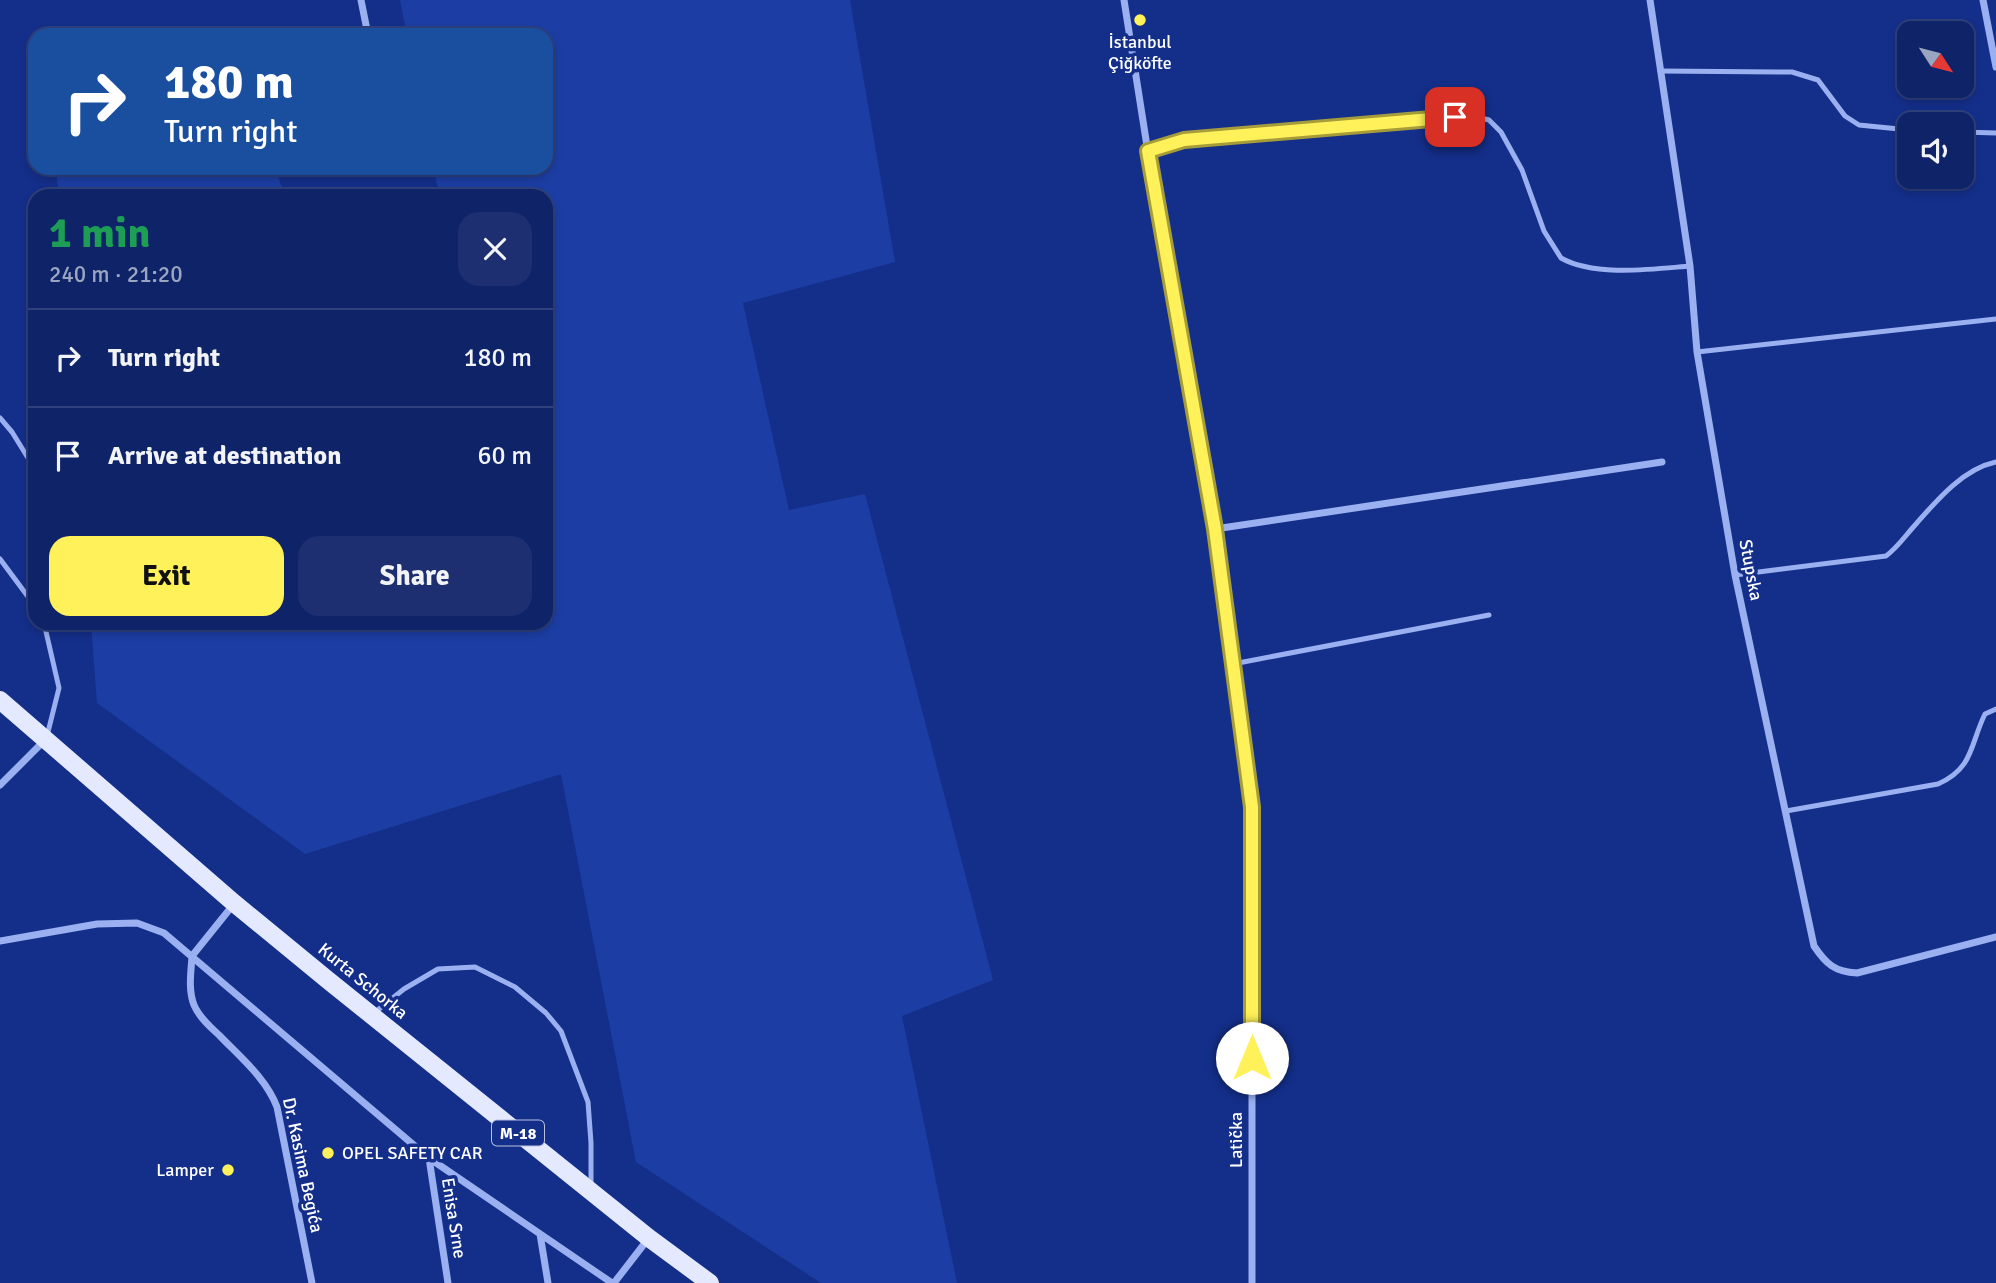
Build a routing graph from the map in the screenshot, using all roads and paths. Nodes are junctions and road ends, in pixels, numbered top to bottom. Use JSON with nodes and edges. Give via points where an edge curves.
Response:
{"nodes":[{"id":1,"x":361,"y":0,"type":"edge"},
{"id":2,"x":1124,"y":0,"type":"edge"},
{"id":3,"x":1650,"y":0,"type":"edge"},
{"id":4,"x":1983,"y":0,"type":"edge"},
{"id":5,"x":367,"y":28,"type":"edge"},
{"id":6,"x":1996,"y":67,"type":"edge"},
{"id":7,"x":1660,"y":71,"type":"junction"},
{"id":8,"x":1897,"y":129,"type":"edge"},
{"id":9,"x":1974,"y":132,"type":"edge"},
{"id":10,"x":1996,"y":133,"type":"edge"},
{"id":11,"x":1148,"y":151,"type":"junction"},
{"id":12,"x":1690,"y":266,"type":"junction"},
{"id":13,"x":1996,"y":319,"type":"edge"},
{"id":14,"x":1697,"y":352,"type":"junction"},
{"id":15,"x":0,"y":418,"type":"edge"},
{"id":16,"x":28,"y":458,"type":"edge"},
{"id":17,"x":1662,"y":462,"type":"dead end"},
{"id":18,"x":1996,"y":462,"type":"edge"},
{"id":19,"x":1215,"y":529,"type":"junction"},
{"id":20,"x":0,"y":559,"type":"edge"},
{"id":21,"x":1735,"y":575,"type":"junction"},
{"id":22,"x":28,"y":597,"type":"edge"},
{"id":23,"x":1489,"y":615,"type":"dead end"},
{"id":24,"x":46,"y":630,"type":"edge"},
{"id":25,"x":1233,"y":664,"type":"junction"},
{"id":26,"x":0,"y":700,"type":"edge"},
{"id":27,"x":1996,"y":709,"type":"edge"},
{"id":28,"x":46,"y":739,"type":"junction"},
{"id":29,"x":0,"y":785,"type":"edge"},
{"id":30,"x":1786,"y":811,"type":"junction"},
{"id":31,"x":234,"y":903,"type":"junction"},
{"id":32,"x":1996,"y":937,"type":"edge"},
{"id":33,"x":0,"y":941,"type":"edge"},
{"id":34,"x":192,"y":956,"type":"junction"},
{"id":35,"x":371,"y":1015,"type":"junction"},
{"id":36,"x":429,"y":1158,"type":"junction"},
{"id":37,"x":591,"y":1191,"type":"junction"},
{"id":38,"x":540,"y":1234,"type":"junction"},
{"id":39,"x":649,"y":1238,"type":"junction"},
{"id":40,"x":312,"y":1283,"type":"edge"},
{"id":41,"x":448,"y":1283,"type":"edge"},
{"id":42,"x":548,"y":1283,"type":"edge"},
{"id":43,"x":613,"y":1283,"type":"edge"},
{"id":44,"x":710,"y":1283,"type":"edge"},
{"id":45,"x":1252,"y":1283,"type":"edge"}],
"edges":[{"from":1,"to":5,"type":"street"},
{"from":2,"to":11,"type":"street","name":"Latička"},
{"from":3,"to":7,"type":"street","name":"Stupska"},
{"from":4,"to":6,"type":"street"},
{"from":7,"to":8,"type":"lane","via":[[1792,72],[1818,80],[1845,116],[1859,125]]},
{"from":7,"to":12,"type":"street","name":"Stupska"},
{"from":9,"to":10,"type":"lane"},
{"from":11,"to":12,"type":"lane","via":[[1184,140],[1477,117],[1501,132],[1561,258],[1592,268]]},
{"from":11,"to":19,"type":"street","name":"Latička"},
{"from":12,"to":14,"type":"street","name":"Stupska"},
{"from":13,"to":14,"type":"lane"},
{"from":14,"to":21,"type":"street","name":"Stupska"},
{"from":15,"to":16,"type":"lane"},
{"from":17,"to":19,"type":"street"},
{"from":18,"to":21,"type":"lane","via":[[1957,481],[1886,555]]},
{"from":19,"to":25,"type":"street","name":"Latička"},
{"from":20,"to":22,"type":"lane"},
{"from":21,"to":30,"type":"street","name":"Stupska"},
{"from":23,"to":25,"type":"lane"},
{"from":24,"to":28,"type":"lane","via":[[59,688]]},
{"from":25,"to":45,"type":"street","name":"Latička","via":[[1252,807]]},
{"from":26,"to":28,"type":"main road","name":"Kurta Schorka","number":"M-18"},
{"from":27,"to":30,"type":"lane","via":[[1985,714],[1965,765],[1953,777],[1938,784]]},
{"from":28,"to":29,"type":"street"},
{"from":28,"to":31,"type":"main road","name":"Kurta Schorka","number":"M-18"},
{"from":30,"to":32,"type":"street","name":"Stupska","via":[[1814,946],[1825,962],[1841,972],[1857,973]]},
{"from":31,"to":34,"type":"street"},
{"from":31,"to":35,"type":"main road","name":"Kurta Schorka","number":"M-18"},
{"from":33,"to":34,"type":"street","via":[[97,924],[137,923],[164,933]]},
{"from":34,"to":36,"type":"street"},
{"from":34,"to":40,"type":"street","name":"Dr. Kasima Begića","via":[[194,1005],[270,1091],[277,1107]]},
{"from":35,"to":37,"type":"main road","name":"Kurta Schorka","number":"M-18"},
{"from":35,"to":37,"type":"lane","via":[[438,969],[475,967],[515,987],[561,1031],[588,1102]]},
{"from":36,"to":38,"type":"street"},
{"from":36,"to":41,"type":"street","name":"Enisa Srne"},
{"from":37,"to":39,"type":"main road","name":"Kurta Schorka","number":"M-18"},
{"from":38,"to":42,"type":"street"},
{"from":38,"to":43,"type":"street"},
{"from":39,"to":43,"type":"street"},
{"from":39,"to":44,"type":"main road","name":"Kurta Schorka","number":"M-18"}]}
